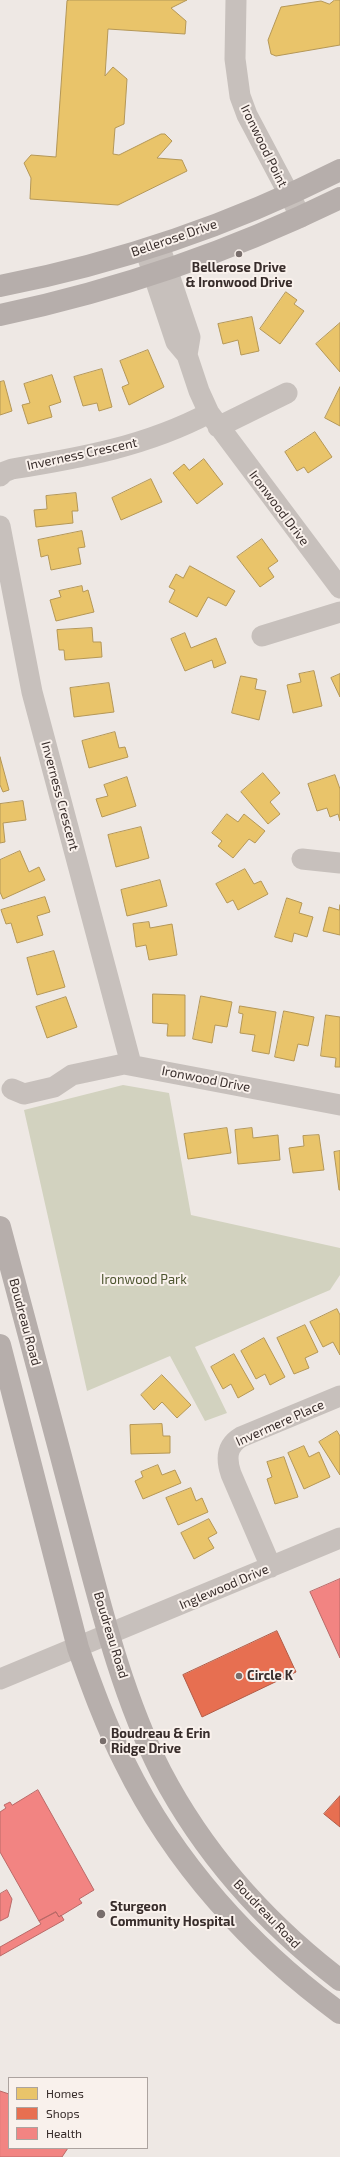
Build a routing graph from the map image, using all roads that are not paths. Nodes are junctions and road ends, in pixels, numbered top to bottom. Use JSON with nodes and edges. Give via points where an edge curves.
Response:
{"nodes":[{"id":1,"x":236,"y":0,"type":"edge"},
{"id":2,"x":340,"y":170,"type":"edge"},
{"id":3,"x":288,"y":195,"type":"junction"},
{"id":4,"x":340,"y":198,"type":"edge"},
{"id":5,"x":301,"y":217,"type":"junction"},
{"id":6,"x":152,"y":247,"type":"junction"},
{"id":7,"x":160,"y":273,"type":"junction"},
{"id":8,"x":0,"y":286,"type":"edge"},
{"id":9,"x":0,"y":315,"type":"edge"},
{"id":10,"x":287,"y":392,"type":"dead end"},
{"id":11,"x":214,"y":420,"type":"junction"},
{"id":12,"x":0,"y":476,"type":"edge"},
{"id":13,"x":0,"y":526,"type":"edge"},
{"id":14,"x":340,"y":588,"type":"edge"},
{"id":15,"x":340,"y":612,"type":"edge"},
{"id":16,"x":262,"y":636,"type":"dead end"},
{"id":17,"x":302,"y":859,"type":"dead end"},
{"id":18,"x":340,"y":863,"type":"edge"},
{"id":19,"x":131,"y":1064,"type":"junction"},
{"id":20,"x":6,"y":1090,"type":"edge"},
{"id":21,"x":340,"y":1105,"type":"edge"},
{"id":22,"x":0,"y":1227,"type":"edge"},
{"id":23,"x":0,"y":1345,"type":"edge"},
{"id":24,"x":340,"y":1396,"type":"edge"},
{"id":25,"x":340,"y":1538,"type":"edge"},
{"id":26,"x":271,"y":1567,"type":"junction"},
{"id":27,"x":108,"y":1636,"type":"junction"},
{"id":28,"x":78,"y":1648,"type":"junction"},
{"id":29,"x":0,"y":1679,"type":"edge"},
{"id":30,"x":340,"y":1980,"type":"edge"},
{"id":31,"x":340,"y":2013,"type":"edge"}],
"edges":[{"from":1,"to":3,"type":"street","name":"Ironwood Point","via":[[235,59],[240,96]]},
{"from":2,"to":3,"type":"main road","name":"Bellerose Drive"},
{"from":3,"to":5,"type":"street","name":"Ironwood Point"},
{"from":3,"to":6,"type":"main road","name":"Bellerose Drive"},
{"from":4,"to":5,"type":"main road","name":"Bellerose Drive"},
{"from":5,"to":7,"type":"main road","name":"Bellerose Drive"},
{"from":6,"to":7,"type":"street","name":"Ironwood Drive"},
{"from":6,"to":8,"type":"main road","name":"Bellerose Drive"},
{"from":7,"to":9,"type":"main road","name":"Bellerose Drive","via":[[76,298]]},
{"from":7,"to":11,"type":"street","name":"Ironwood Drive","via":[[176,342],[187,355],[199,391]]},
{"from":10,"to":11,"type":"street"},
{"from":11,"to":12,"type":"street","name":"Inverness Crescent","via":[[186,425],[142,442],[88,456],[12,469]]},
{"from":11,"to":14,"type":"street","name":"Ironwood Drive"},
{"from":13,"to":19,"type":"street","name":"Inverness Crescent","via":[[32,692]]},
{"from":15,"to":16,"type":"street"},
{"from":17,"to":18,"type":"street"},
{"from":19,"to":20,"type":"street","name":"Ironwood Drive","via":[[107,1066],[72,1075],[54,1087],[24,1094]]},
{"from":19,"to":21,"type":"street","name":"Ironwood Drive"},
{"from":22,"to":27,"type":"main road","name":"Boudreau Road"},
{"from":23,"to":28,"type":"main road","name":"Boudreau Road"},
{"from":24,"to":26,"type":"street","name":"Invermere Place","via":[[241,1437],[229,1448],[227,1459],[231,1474]]},
{"from":25,"to":26,"type":"street","name":"Inglewood Drive"},
{"from":26,"to":27,"type":"street","name":"Inglewood Drive"},
{"from":27,"to":28,"type":"street","name":"Inglewood Drive"},
{"from":27,"to":30,"type":"main road","name":"Boudreau Road","via":[[143,1732],[161,1771],[189,1819],[215,1856],[260,1909],[308,1956]]},
{"from":28,"to":29,"type":"street","name":"Inglewood Drive"},
{"from":28,"to":31,"type":"main road","name":"Boudreau Road","via":[[125,1764],[162,1829],[182,1858],[252,1938],[301,1983]]}]}
